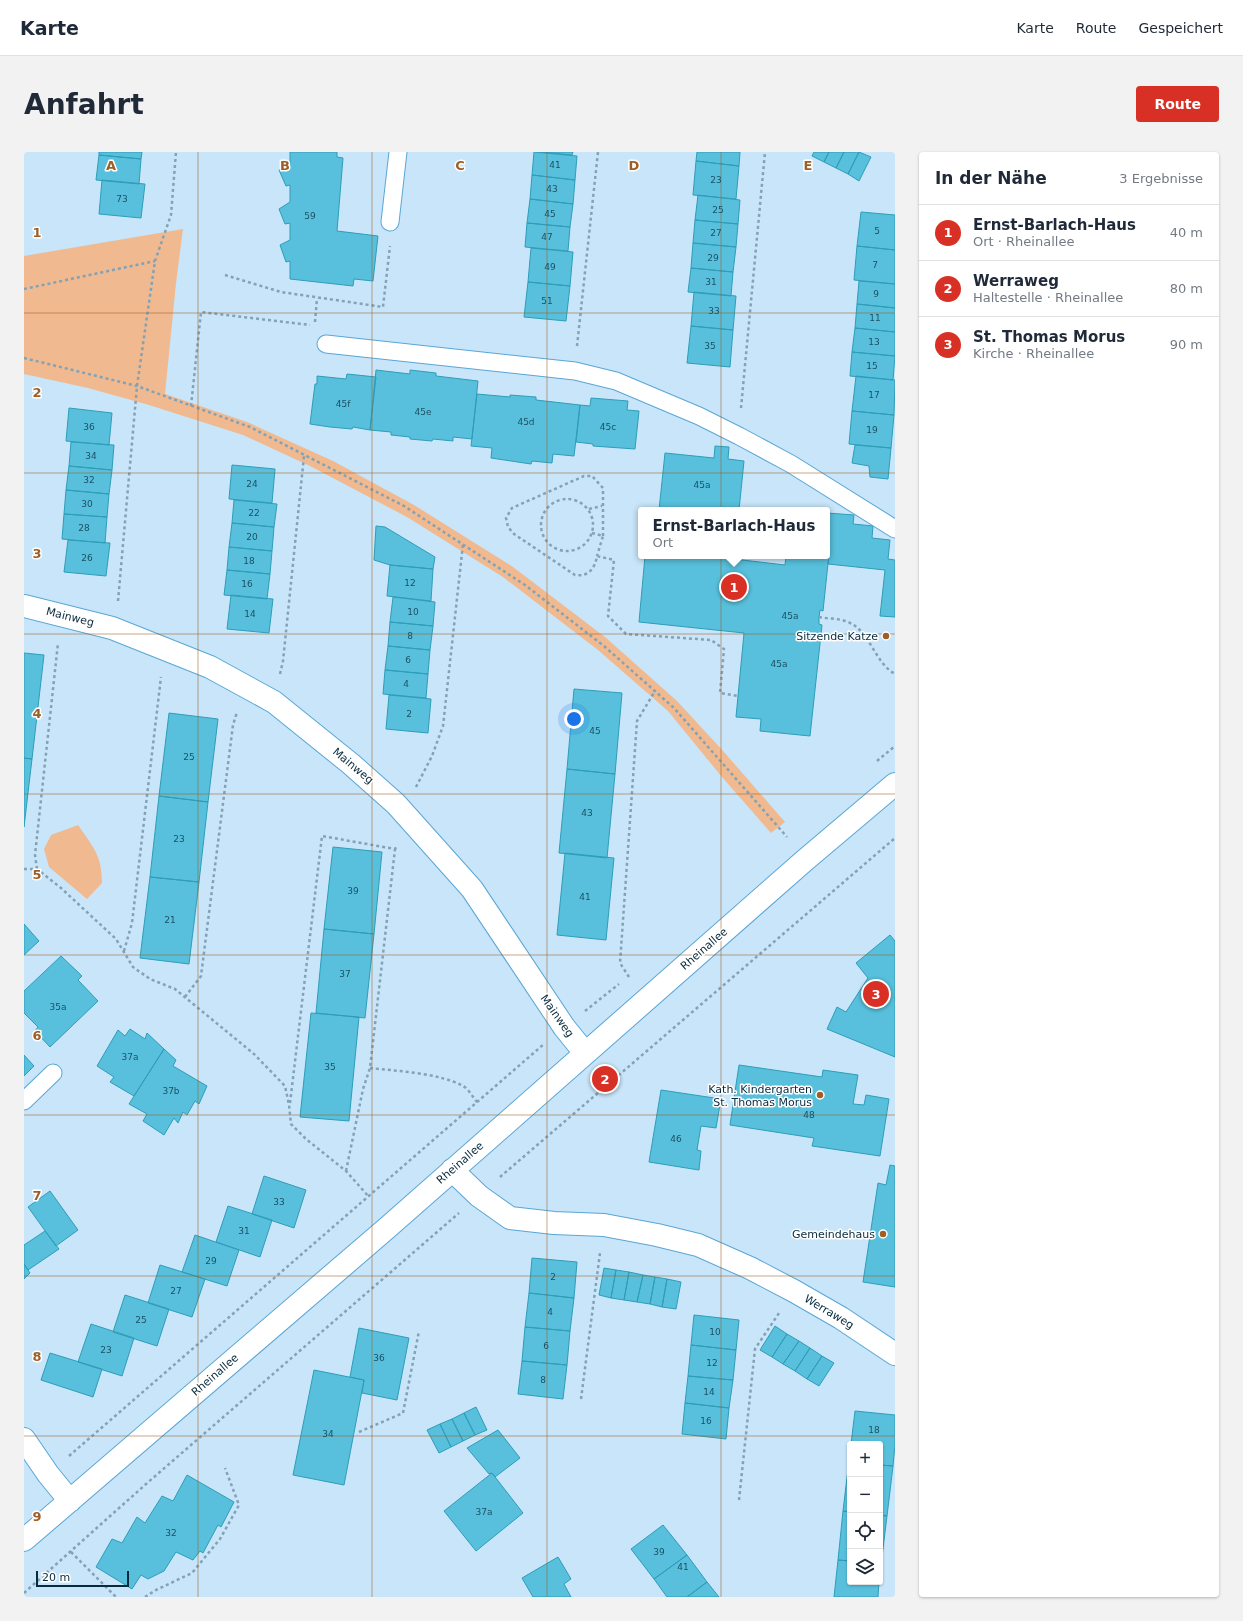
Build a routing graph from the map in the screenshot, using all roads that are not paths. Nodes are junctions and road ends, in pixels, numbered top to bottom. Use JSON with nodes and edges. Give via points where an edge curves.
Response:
{"nodes":[{"id":1,"x":398,"y":152,"type":"edge"},
{"id":2,"x":390,"y":222,"type":"road end"},
{"id":3,"x":326,"y":344,"type":"dead end"},
{"id":4,"x":895,"y":528,"type":"edge"},
{"id":5,"x":24,"y":606,"type":"edge"},
{"id":6,"x":895,"y":784,"type":"edge"},
{"id":7,"x":585,"y":1054,"type":"junction"},
{"id":8,"x":54,"y":1073,"type":"dead end"},
{"id":9,"x":24,"y":1101,"type":"edge"},
{"id":10,"x":452,"y":1170,"type":"junction"},
{"id":11,"x":895,"y":1354,"type":"edge"},
{"id":12,"x":24,"y":1439,"type":"edge"},
{"id":13,"x":70,"y":1501,"type":"junction"},
{"id":14,"x":24,"y":1540,"type":"edge"}],
"edges":[{"from":1,"to":2,"type":"lane"},
{"from":3,"to":4,"type":"lane","via":[[575,371],[616,381],[739,436],[791,464]]},
{"from":5,"to":7,"type":"street","name":"Mainweg","via":[[112,628],[210,667],[274,702],[396,804],[472,889],[564,1027]]},
{"from":6,"to":7,"type":"street","name":"Rheinallee"},
{"from":7,"to":10,"type":"street","name":"Rheinallee"},
{"from":8,"to":9,"type":"lane"},
{"from":10,"to":11,"type":"street","name":"Werraweg","via":[[479,1196],[510,1218],[604,1225],[698,1245],[794,1291]]},
{"from":10,"to":13,"type":"street","name":"Rheinallee"},
{"from":12,"to":13,"type":"street"},
{"from":13,"to":14,"type":"street","name":"Rheinallee"}]}
